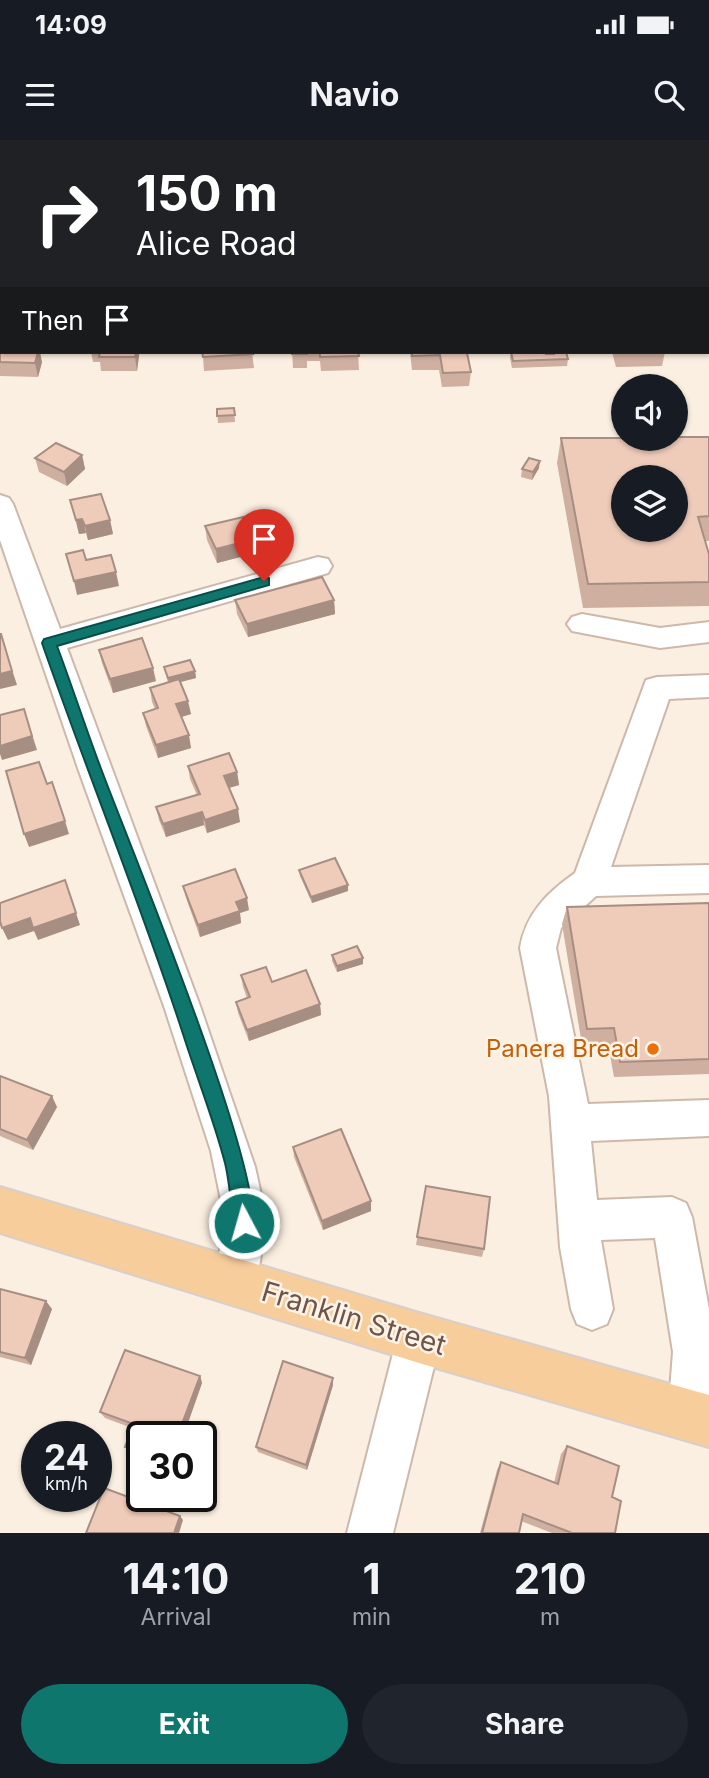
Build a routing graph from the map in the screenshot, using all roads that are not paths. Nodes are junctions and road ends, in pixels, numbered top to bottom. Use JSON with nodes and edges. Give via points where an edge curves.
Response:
{"nodes":[{"id":1,"x":0,"y":505,"type":"edge"},
{"id":2,"x":318,"y":566,"type":"dead end"},
{"id":3,"x":582,"y":624,"type":"dead end"},
{"id":4,"x":709,"y":632,"type":"edge"},
{"id":5,"x":49,"y":643,"type":"junction"},
{"id":6,"x":709,"y":686,"type":"edge"},
{"id":7,"x":709,"y":879,"type":"edge"},
{"id":8,"x":589,"y":882,"type":"junction"},
{"id":9,"x":709,"y":1118,"type":"edge"},
{"id":10,"x":570,"y":1123,"type":"junction"},
{"id":11,"x":0,"y":1210,"type":"edge"},
{"id":12,"x":580,"y":1221,"type":"junction"},
{"id":13,"x":233,"y":1282,"type":"junction"},
{"id":14,"x":592,"y":1309,"type":"dead end"},
{"id":15,"x":419,"y":1338,"type":"junction"},
{"id":16,"x":699,"y":1418,"type":"edge"},
{"id":17,"x":370,"y":1533,"type":"edge"}],
"edges":[{"from":1,"to":5,"type":"street"},
{"from":2,"to":5,"type":"street"},
{"from":3,"to":4,"type":"street","via":[[660,638]]},
{"from":5,"to":13,"type":"street","via":[[174,979],[234,1161],[244,1223]]},
{"from":6,"to":8,"type":"street","via":[[656,688]]},
{"from":7,"to":8,"type":"street"},
{"from":8,"to":10,"type":"street","via":[[554,909],[539,936],[544,989],[565,1073]]},
{"from":9,"to":10,"type":"street"},
{"from":10,"to":12,"type":"street"},
{"from":11,"to":13,"type":"main road","name":"Franklin Street"},
{"from":12,"to":14,"type":"street"},
{"from":12,"to":16,"type":"street","via":[[672,1217],[695,1352]]},
{"from":13,"to":15,"type":"main road","name":"Franklin Street"},
{"from":15,"to":16,"type":"main road","name":"Franklin Street"},
{"from":15,"to":17,"type":"street"}]}
